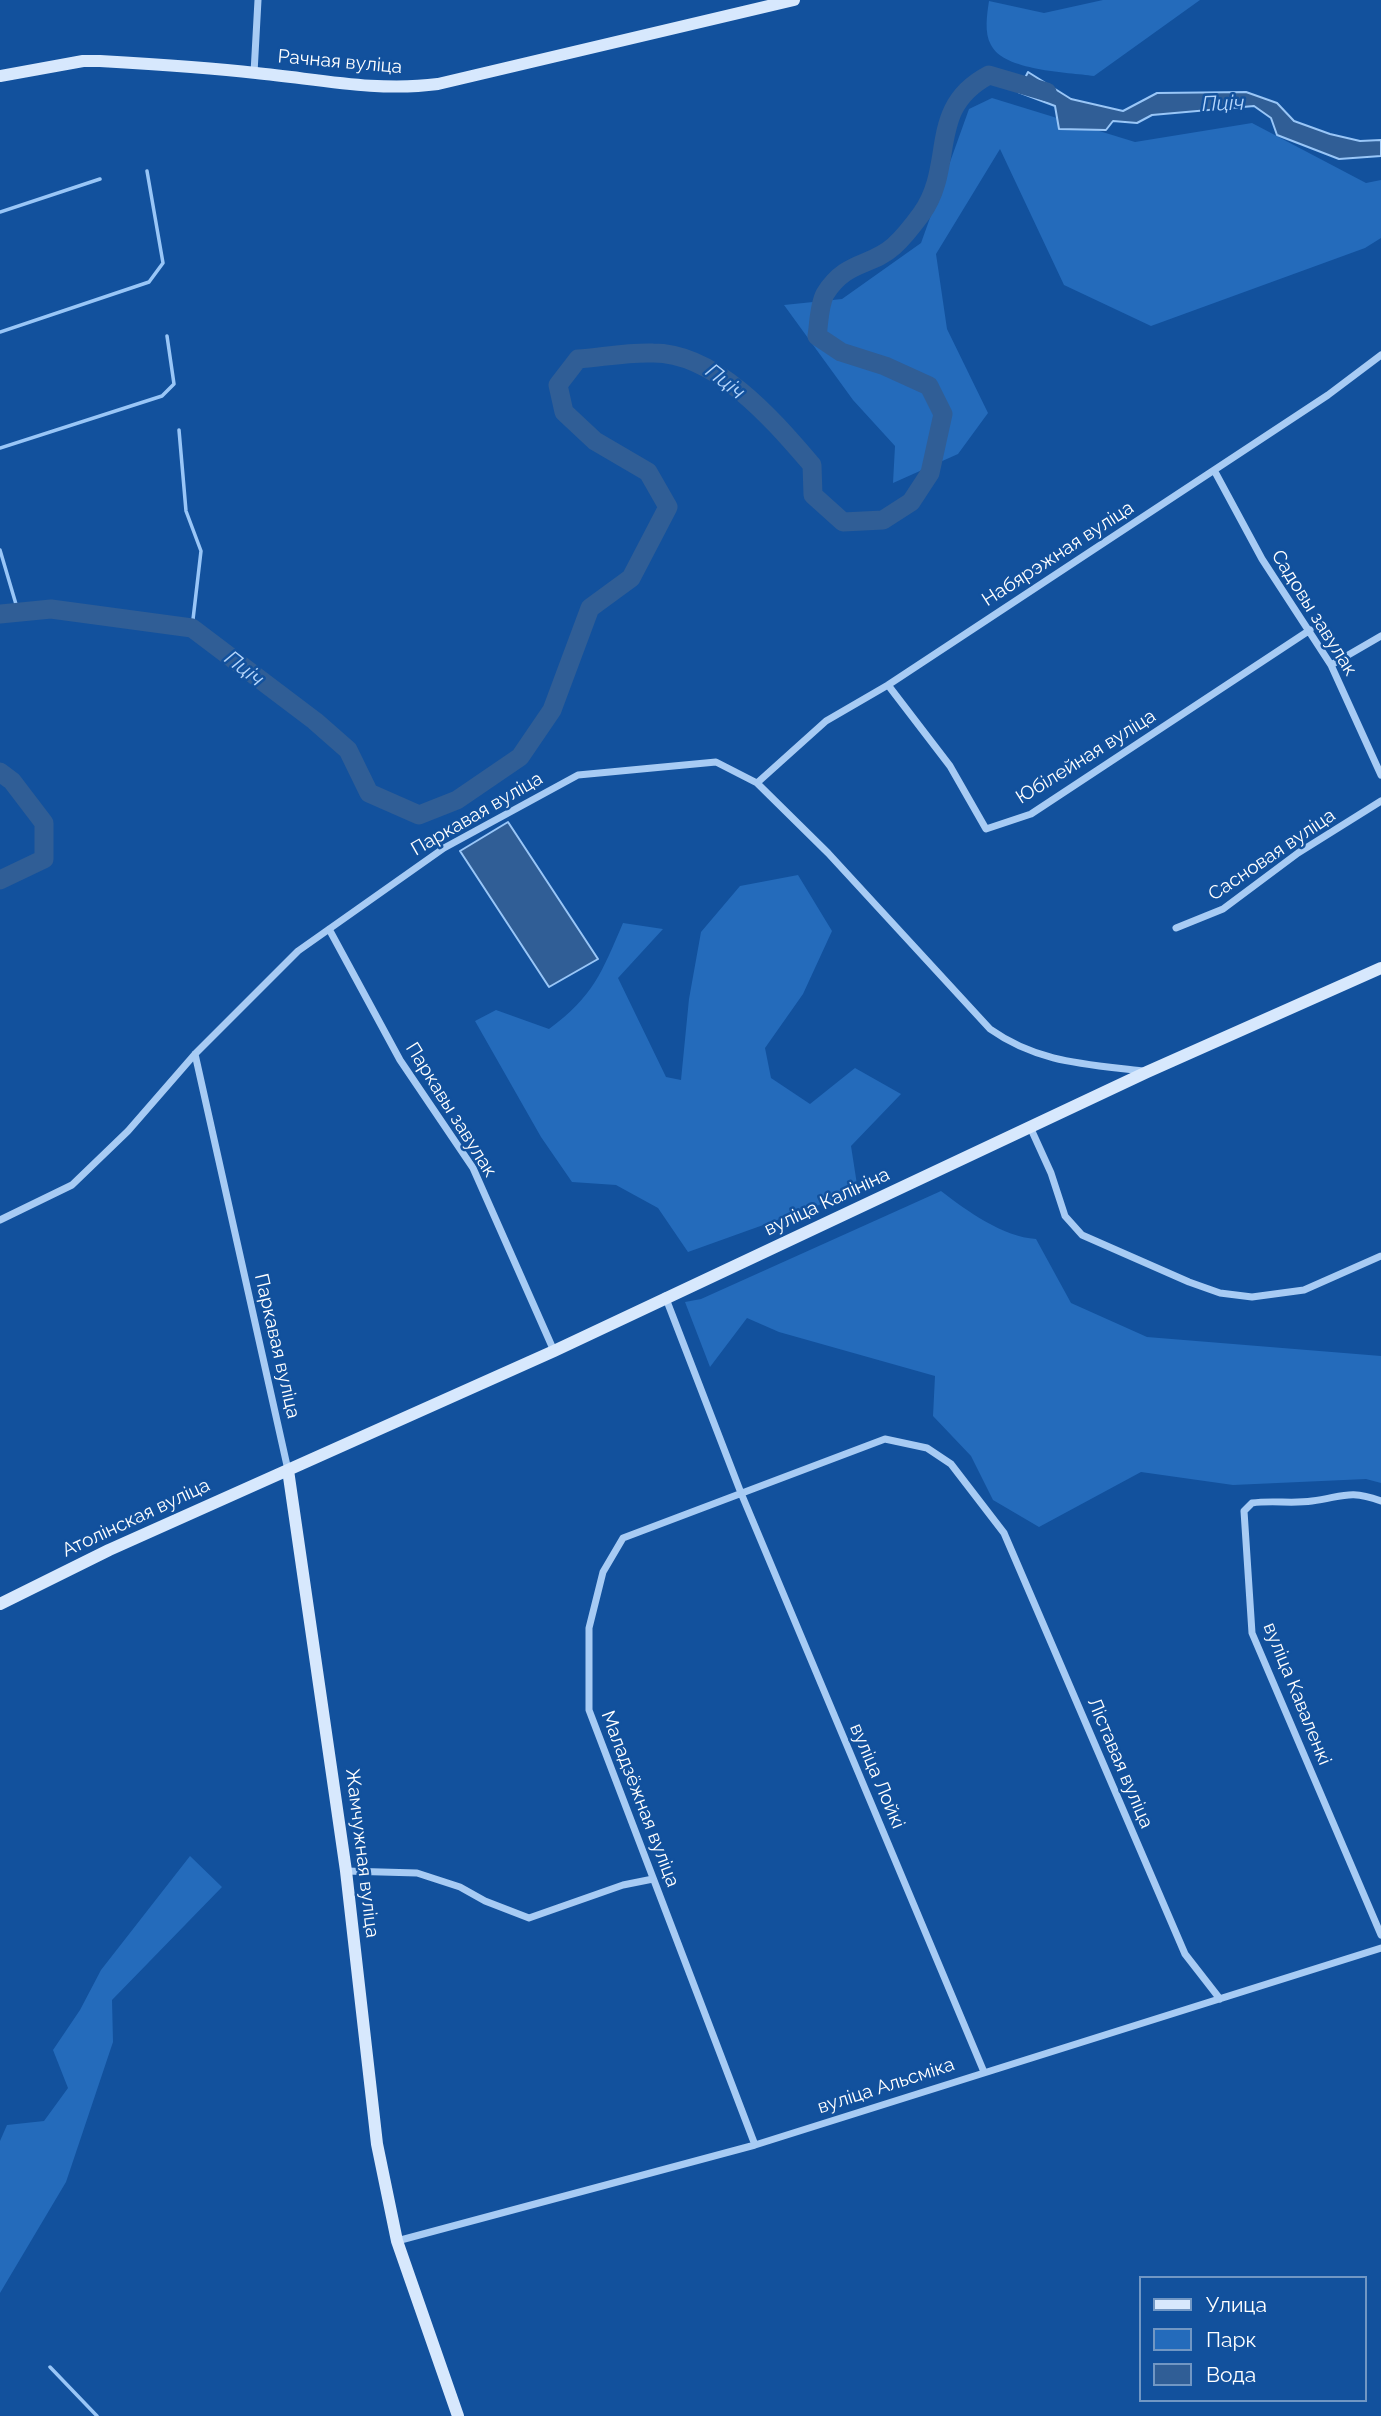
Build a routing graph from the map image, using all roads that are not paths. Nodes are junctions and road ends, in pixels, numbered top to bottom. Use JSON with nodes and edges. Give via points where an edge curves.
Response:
{"nodes":[{"id":1,"x":258,"y":0,"type":"edge"},
{"id":2,"x":788,"y":1,"type":"edge"},
{"id":3,"x":254,"y":72,"type":"junction"},
{"id":4,"x":0,"y":76,"type":"edge"},
{"id":5,"x":1381,"y":355,"type":"edge"},
{"id":6,"x":1214,"y":470,"type":"junction"},
{"id":7,"x":1310,"y":630,"type":"junction"},
{"id":8,"x":1381,"y":636,"type":"edge"},
{"id":9,"x":1331,"y":665,"type":"junction"},
{"id":10,"x":888,"y":685,"type":"junction"},
{"id":11,"x":1381,"y":775,"type":"edge"},
{"id":12,"x":757,"y":783,"type":"junction"},
{"id":13,"x":1381,"y":801,"type":"edge"},
{"id":14,"x":1177,"y":928,"type":"dead end"},
{"id":15,"x":329,"y":929,"type":"junction"},
{"id":16,"x":1381,"y":968,"type":"edge"},
{"id":17,"x":195,"y":1054,"type":"junction"},
{"id":18,"x":1147,"y":1072,"type":"junction"},
{"id":19,"x":1031,"y":1129,"type":"junction"},
{"id":20,"x":0,"y":1220,"type":"edge"},
{"id":21,"x":1381,"y":1256,"type":"edge"},
{"id":22,"x":666,"y":1296,"type":"junction"},
{"id":23,"x":554,"y":1352,"type":"junction"},
{"id":24,"x":288,"y":1470,"type":"junction"},
{"id":25,"x":741,"y":1493,"type":"junction"},
{"id":26,"x":1381,"y":1501,"type":"edge"},
{"id":27,"x":0,"y":1604,"type":"edge"},
{"id":28,"x":346,"y":1871,"type":"junction"},
{"id":29,"x":653,"y":1879,"type":"junction"},
{"id":30,"x":1381,"y":1935,"type":"edge"},
{"id":31,"x":1381,"y":1948,"type":"edge"},
{"id":32,"x":1220,"y":1999,"type":"junction"},
{"id":33,"x":984,"y":2072,"type":"junction"},
{"id":34,"x":755,"y":2145,"type":"junction"},
{"id":35,"x":397,"y":2241,"type":"junction"},
{"id":36,"x":457,"y":2416,"type":"edge"}],
"edges":[{"from":1,"to":3,"type":"street"},
{"from":2,"to":3,"type":"street","name":"Рачная вуліца","via":[[438,84],[372,88]]},
{"from":3,"to":4,"type":"street","name":"Рачная вуліца","via":[[83,61]]},
{"from":5,"to":6,"type":"street","name":"Набярэжная вуліца"},
{"from":6,"to":7,"type":"street","name":"Садовы завулак","via":[[1262,559]]},
{"from":6,"to":10,"type":"street","name":"Набярэжная вуліца"},
{"from":7,"to":9,"type":"street","name":"Садовы завулак"},
{"from":7,"to":10,"type":"street","name":"Юбілейная вуліца","via":[[1031,814],[986,829],[950,766]]},
{"from":8,"to":9,"type":"street"},
{"from":9,"to":11,"type":"street","name":"Садовы завулак"},
{"from":10,"to":12,"type":"street","name":"Набярэжная вуліца","via":[[826,721]]},
{"from":12,"to":15,"type":"street","name":"Паркавая вуліца","via":[[716,762],[578,775],[444,848]]},
{"from":12,"to":18,"type":"street","name":"Паркавая вуліца","via":[[990,1029],[1039,1056]]},
{"from":13,"to":14,"type":"street","name":"Сасновая вуліца","via":[[1298,853],[1223,909]]},
{"from":15,"to":17,"type":"street","name":"Паркавая вуліца","via":[[298,951]]},
{"from":15,"to":23,"type":"street","name":"Паркавы завулак","via":[[400,1060],[473,1168]]},
{"from":16,"to":18,"type":"street","name":"вуліца Калініна"},
{"from":17,"to":20,"type":"street","via":[[128,1131],[72,1185]]},
{"from":17,"to":24,"type":"street","name":"Паркавая вуліца"},
{"from":18,"to":19,"type":"street","name":"вуліца Калініна"},
{"from":19,"to":21,"type":"street","via":[[1065,1216],[1082,1235],[1189,1282],[1220,1293],[1252,1297],[1304,1290]]},
{"from":19,"to":22,"type":"street","name":"вуліца Калініна"},
{"from":22,"to":23,"type":"street","name":"вуліца Калініна"},
{"from":22,"to":25,"type":"street","name":"вуліца Лойкі"},
{"from":23,"to":24,"type":"street","name":"вуліца Калініна"},
{"from":24,"to":27,"type":"street","name":"Атолінская вуліца"},
{"from":24,"to":28,"type":"street","name":"Жамчужная вуліца"},
{"from":25,"to":29,"type":"street","name":"Маладзёжная вуліца","via":[[623,1538],[603,1572],[589,1628],[589,1710]]},
{"from":25,"to":32,"type":"street","name":"Ліставая вуліца","via":[[885,1439],[927,1448],[951,1464],[1004,1533],[1185,1954]]},
{"from":25,"to":33,"type":"street","name":"вуліца Лойкі"},
{"from":26,"to":30,"type":"street","name":"вуліца Каваленкі","via":[[1360,1493],[1311,1502],[1252,1503],[1244,1511],[1252,1633]]},
{"from":28,"to":29,"type":"street","via":[[417,1873],[529,1918]]},
{"from":28,"to":35,"type":"street","name":"Жамчужная вуліца","via":[[377,2144]]},
{"from":29,"to":34,"type":"street","name":"Маладзёжная вуліца"},
{"from":31,"to":32,"type":"street","name":"вуліца Альсміка"},
{"from":32,"to":33,"type":"street","name":"вуліца Альсміка"},
{"from":33,"to":34,"type":"street","name":"вуліца Альсміка"},
{"from":34,"to":35,"type":"street","name":"вуліца Альсміка"},
{"from":35,"to":36,"type":"street","name":"Жамчужная вуліца"}]}
